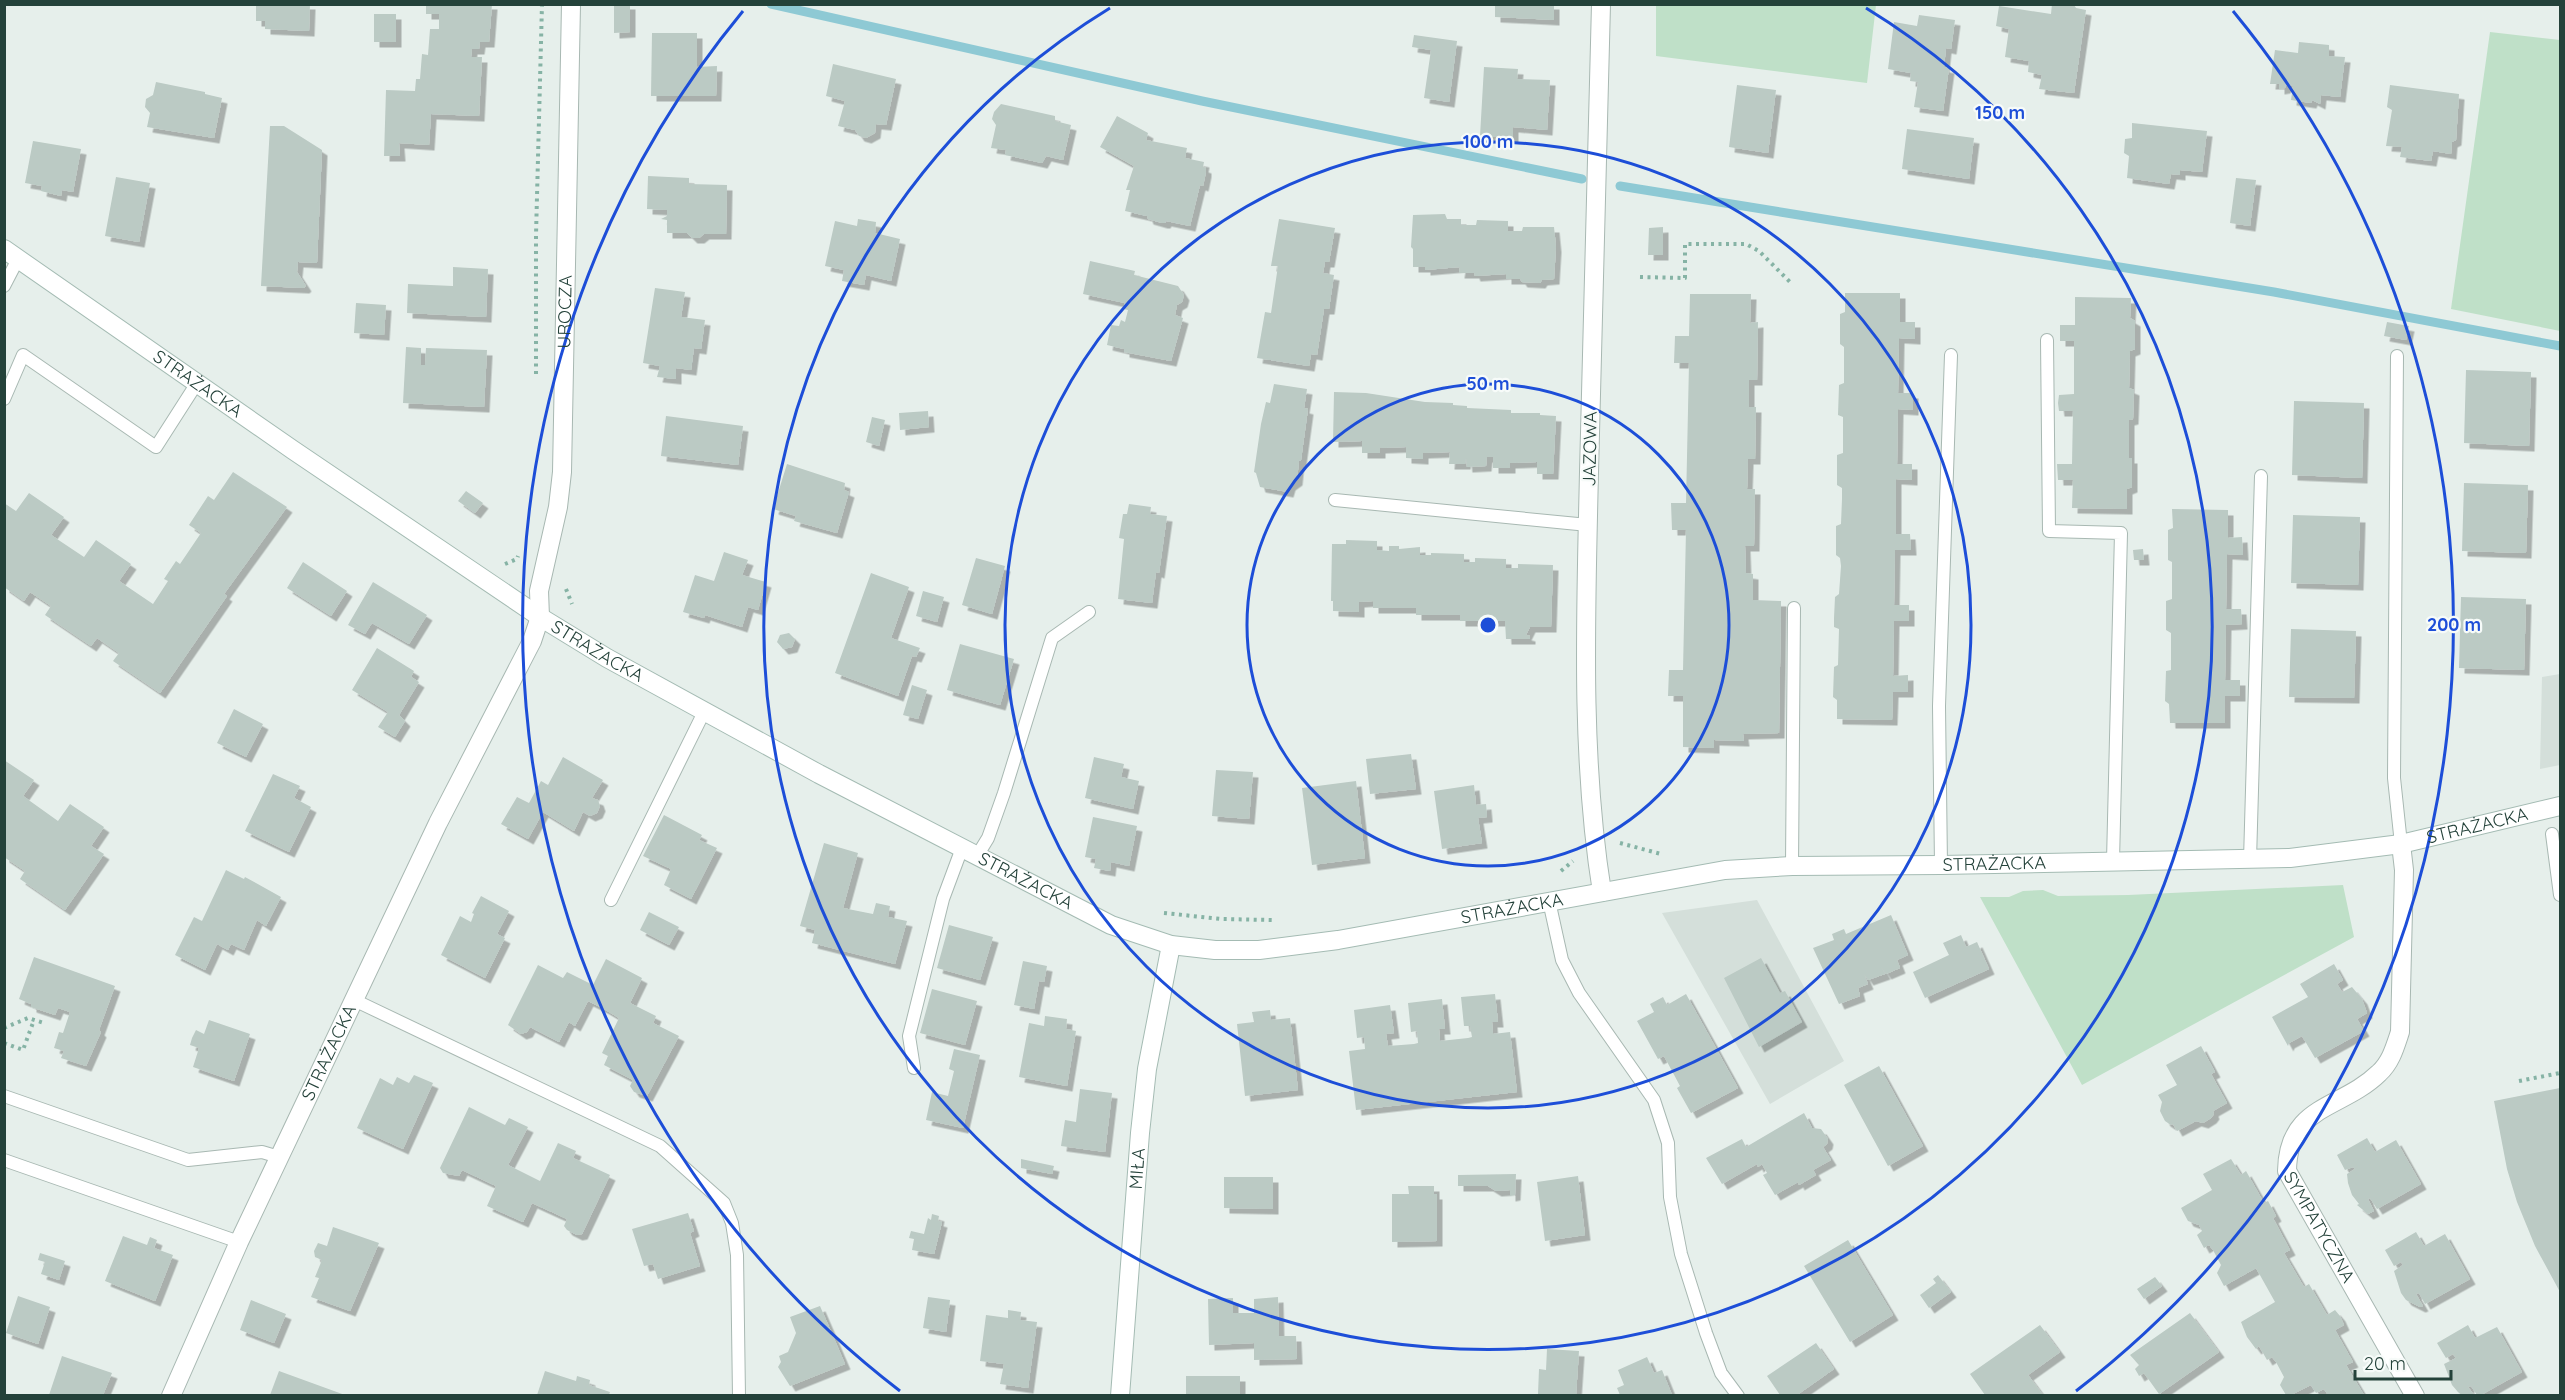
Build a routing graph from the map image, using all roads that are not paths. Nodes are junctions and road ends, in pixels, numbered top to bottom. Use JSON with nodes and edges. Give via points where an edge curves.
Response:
{"nodes":[{"id":1,"x":571,"y":4,"type":"edge"},
{"id":2,"x":1601,"y":4,"type":"edge"},
{"id":3,"x":11,"y":254,"type":"edge"},
{"id":4,"x":4,"y":285,"type":"edge"},
{"id":5,"x":2047,"y":340,"type":"dead end"},
{"id":6,"x":1951,"y":355,"type":"dead end"},
{"id":7,"x":2397,"y":357,"type":"dead end"},
{"id":8,"x":197,"y":383,"type":"junction"},
{"id":9,"x":4,"y":399,"type":"edge"},
{"id":10,"x":2261,"y":476,"type":"dead end"},
{"id":11,"x":1335,"y":500,"type":"dead end"},
{"id":12,"x":1588,"y":525,"type":"junction"},
{"id":13,"x":1794,"y":608,"type":"dead end"},
{"id":14,"x":1089,"y":612,"type":"dead end"},
{"id":15,"x":540,"y":617,"type":"junction"},
{"id":16,"x":704,"y":712,"type":"junction"},
{"id":17,"x":2560,"y":806,"type":"edge"},
{"id":18,"x":2552,"y":834,"type":"dead end"},
{"id":19,"x":2401,"y":844,"type":"junction"},
{"id":20,"x":969,"y":852,"type":"junction"},
{"id":21,"x":2250,"y":860,"type":"junction"},
{"id":22,"x":2113,"y":861,"type":"junction"},
{"id":23,"x":1941,"y":865,"type":"junction"},
{"id":24,"x":1792,"y":866,"type":"junction"},
{"id":25,"x":2558,"y":866,"type":"edge"},
{"id":26,"x":1602,"y":892,"type":"junction"},
{"id":27,"x":2560,"y":895,"type":"edge"},
{"id":28,"x":611,"y":900,"type":"dead end"},
{"id":29,"x":1549,"y":901,"type":"junction"},
{"id":30,"x":1171,"y":945,"type":"junction"},
{"id":31,"x":354,"y":1000,"type":"junction"},
{"id":32,"x":914,"y":1068,"type":"dead end"},
{"id":33,"x":4,"y":1096,"type":"edge"},
{"id":34,"x":279,"y":1157,"type":"junction"},
{"id":35,"x":4,"y":1160,"type":"edge"},
{"id":36,"x":239,"y":1242,"type":"junction"},
{"id":37,"x":171,"y":1395,"type":"edge"},
{"id":38,"x":739,"y":1395,"type":"edge"},
{"id":39,"x":1120,"y":1395,"type":"edge"},
{"id":40,"x":1738,"y":1395,"type":"edge"},
{"id":41,"x":2415,"y":1395,"type":"edge"}],
"edges":[{"from":1,"to":15,"type":"street","name":"UROCZA","via":[[562,472],[539,591]]},
{"from":2,"to":12,"type":"street","name":"JAZOWA"},
{"from":3,"to":4,"type":"lane"},
{"from":3,"to":8,"type":"street","name":"STRAŻACKA"},
{"from":5,"to":22,"type":"lane","via":[[2049,531],[2121,533]]},
{"from":6,"to":23,"type":"lane","via":[[1939,706]]},
{"from":7,"to":19,"type":"lane","via":[[2394,778]]},
{"from":8,"to":9,"type":"lane","via":[[156,447],[23,355]]},
{"from":8,"to":15,"type":"street","name":"STRAŻACKA"},
{"from":10,"to":21,"type":"lane"},
{"from":11,"to":12,"type":"lane"},
{"from":12,"to":26,"type":"street","name":"JAZOWA","via":[[1588,764]]},
{"from":13,"to":24,"type":"lane"},
{"from":14,"to":20,"type":"lane","via":[[1052,638],[988,838]]},
{"from":15,"to":16,"type":"street","name":"STRAŻACKA"},
{"from":15,"to":31,"type":"street","name":"STRAŻACKA","via":[[532,641],[438,823]]},
{"from":16,"to":20,"type":"street","name":"STRAŻACKA"},
{"from":16,"to":28,"type":"lane"},
{"from":17,"to":19,"type":"street","name":"STRAŻACKA"},
{"from":18,"to":25,"type":"lane"},
{"from":19,"to":21,"type":"street","name":"STRAŻACKA"},
{"from":19,"to":41,"type":"street","name":"SYMPATYCZNA","via":[[2404,870],[2400,1032],[2393,1054],[2380,1073],[2308,1118],[2287,1150],[2287,1171]]},
{"from":20,"to":30,"type":"street","name":"STRAŻACKA","via":[[1111,925]]},
{"from":20,"to":32,"type":"lane","via":[[943,899],[909,1036]]},
{"from":21,"to":22,"type":"street","name":"STRAŻACKA"},
{"from":22,"to":23,"type":"street","name":"STRAŻACKA"},
{"from":23,"to":24,"type":"street","name":"STRAŻACKA"},
{"from":24,"to":26,"type":"street","name":"STRAŻACKA","via":[[1725,870]]},
{"from":25,"to":27,"type":"lane"},
{"from":26,"to":29,"type":"street","name":"STRAŻACKA"},
{"from":29,"to":30,"type":"street","name":"STRAŻACKA","via":[[1338,940],[1259,950]]},
{"from":29,"to":40,"type":"lane","via":[[1562,960],[1579,993],[1653,1100],[1668,1143],[1670,1197],[1681,1254],[1721,1373]]},
{"from":30,"to":39,"type":"street","name":"MIŁA","via":[[1140,1133]]},
{"from":31,"to":34,"type":"street","name":"STRAŻACKA"},
{"from":31,"to":38,"type":"lane","via":[[660,1146],[724,1203],[732,1223],[736,1255]]},
{"from":33,"to":34,"type":"lane","via":[[188,1160],[262,1152]]},
{"from":34,"to":36,"type":"street","name":"STRAŻACKA"},
{"from":35,"to":36,"type":"lane"},
{"from":36,"to":37,"type":"street","name":"STRAŻACKA"}]}
